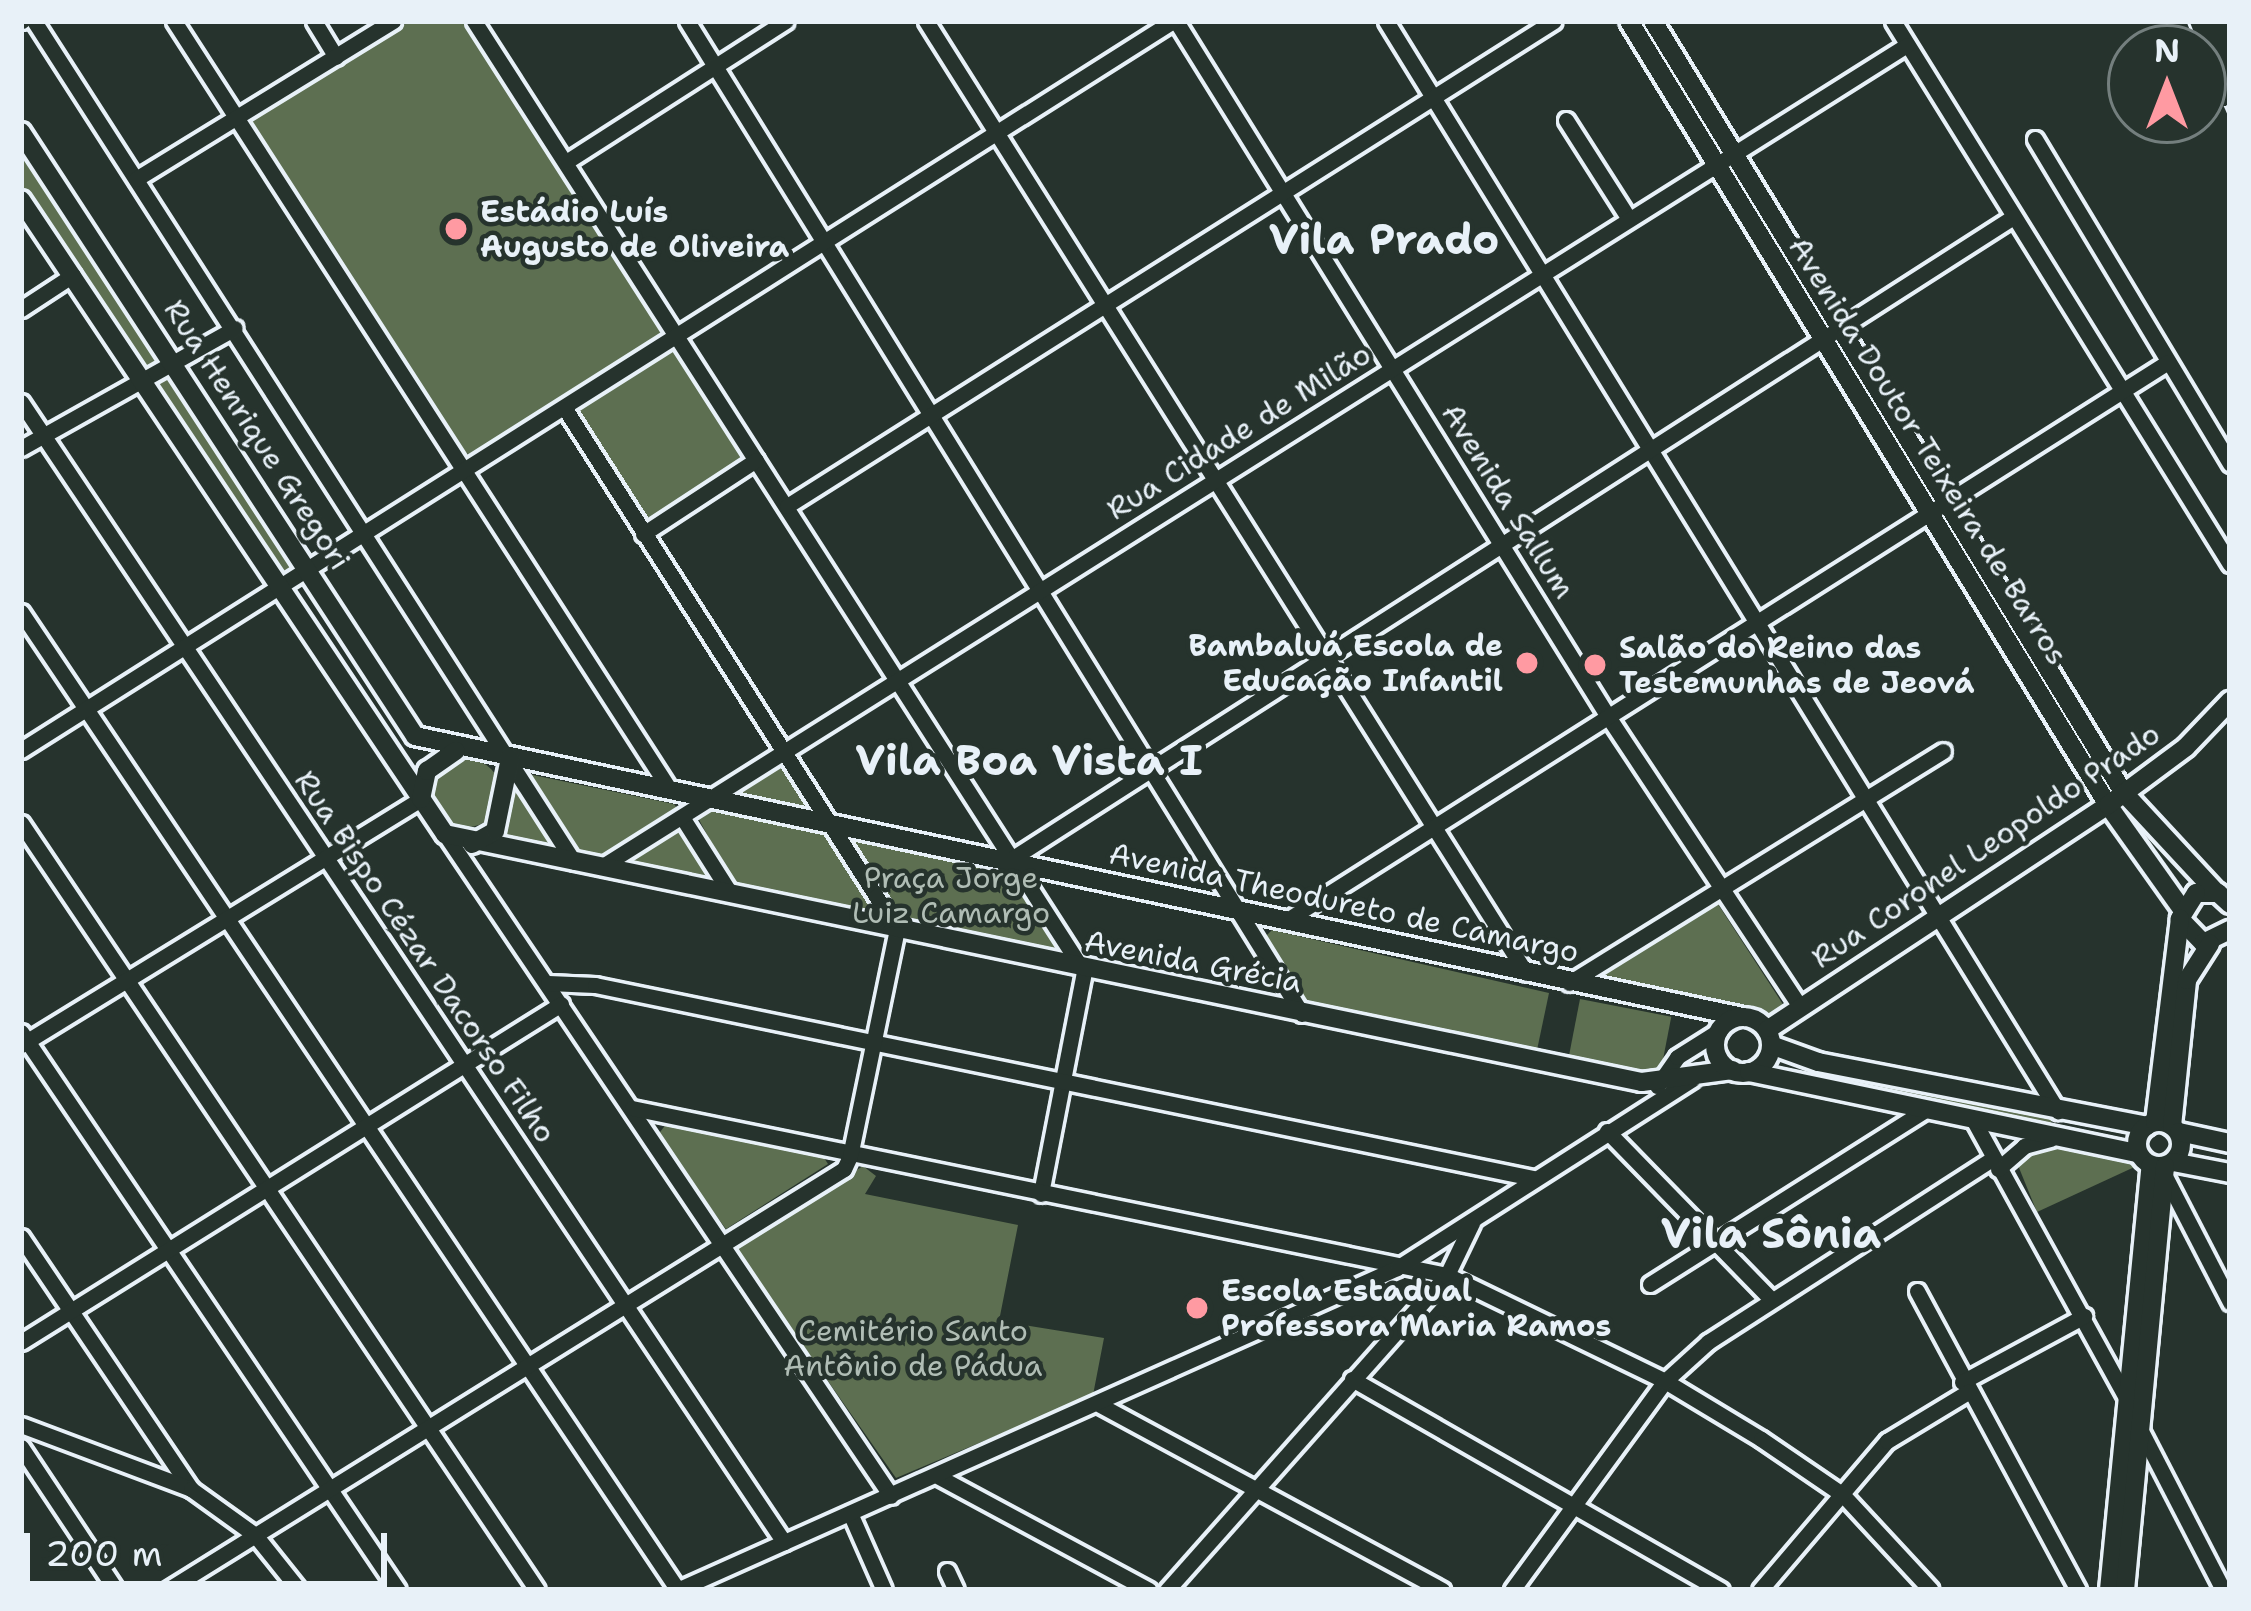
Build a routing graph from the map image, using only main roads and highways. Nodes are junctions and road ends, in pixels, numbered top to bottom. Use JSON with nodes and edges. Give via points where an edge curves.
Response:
{"nodes":[{"id":1,"x":1629,"y":21,"type":"edge"},
{"id":2,"x":1653,"y":21,"type":"edge"},
{"id":3,"x":21,"y":132,"type":"edge"},
{"id":4,"x":1726,"y":158,"type":"junction"},
{"id":5,"x":21,"y":200,"type":"edge"},
{"id":6,"x":2230,"y":701,"type":"edge"},
{"id":7,"x":456,"y":751,"type":"junction"},
{"id":8,"x":510,"y":758,"type":"junction"},
{"id":9,"x":2116,"y":798,"type":"junction"},
{"id":10,"x":421,"y":799,"type":"junction"},
{"id":11,"x":472,"y":844,"type":"junction"},
{"id":12,"x":2223,"y":898,"type":"edge"},
{"id":13,"x":2181,"y":914,"type":"junction"},
{"id":14,"x":2224,"y":936,"type":"edge"},
{"id":15,"x":1743,"y":1017,"type":"junction"},
{"id":16,"x":1769,"y":1038,"type":"junction"},
{"id":17,"x":1837,"y":1066,"type":"junction"},
{"id":18,"x":1740,"y":1071,"type":"junction"},
{"id":19,"x":1832,"y":1090,"type":"junction"},
{"id":20,"x":2031,"y":1105,"type":"junction"},
{"id":21,"x":2058,"y":1111,"type":"junction"},
{"id":22,"x":2163,"y":1127,"type":"junction"},
{"id":23,"x":2025,"y":1133,"type":"junction"},
{"id":24,"x":2053,"y":1139,"type":"junction"},
{"id":25,"x":2230,"y":1143,"type":"edge"},
{"id":26,"x":2159,"y":1165,"type":"junction"},
{"id":27,"x":2230,"y":1173,"type":"edge"},
{"id":28,"x":2109,"y":1590,"type":"edge"},
{"id":29,"x":2125,"y":1590,"type":"edge"}],
"edges":[{"from":1,"to":4,"type":"main road","name":"Avenida Doutor Teixeira de Barros"},
{"from":2,"to":4,"type":"main road","name":"Avenida Doutor Teixeira de Barros"},
{"from":3,"to":7,"type":"main road","name":"Rua Henrique Gregori","via":[[415,736]]},
{"from":4,"to":9,"type":"main road","name":"Avenida Doutor Teixeira de Barros","via":[[1824,340]]},
{"from":4,"to":9,"type":"main road","name":"Avenida Doutor Teixeira de Barros","via":[[1951,499]]},
{"from":5,"to":10,"type":"main road","name":"Rua Henrique Gregori"},
{"from":6,"to":9,"type":"main road","name":"Rua Coronel Leopoldo Prado","via":[[2186,747]]},
{"from":7,"to":8,"type":"main road"},
{"from":7,"to":10,"type":"main road","via":[[427,772]]},
{"from":8,"to":11,"type":"main road","via":[[495,831]]},
{"from":8,"to":15,"type":"main road","name":"Avenida Theodureto de Camargo"},
{"from":9,"to":12,"type":"main road","name":"Avenida Doutor Teixeira de Barros"},
{"from":9,"to":13,"type":"main road","name":"Avenida Doutor Teixeira de Barros"},
{"from":9,"to":16,"type":"main road","name":"Rua Coronel Leopoldo Prado","via":[[1800,1007]]},
{"from":10,"to":11,"type":"main road","via":[[445,834]]},
{"from":11,"to":18,"type":"main road","name":"Avenida Grécia","via":[[1657,1085]]},
{"from":12,"to":13,"type":"main road","via":[[2196,892]]},
{"from":13,"to":14,"type":"main road","name":"Avenida Doutor Teixeira de Barros","via":[[2190,938]]},
{"from":13,"to":22,"type":"main road"},
{"from":14,"to":22,"type":"main road","via":[[2187,980]]},
{"from":15,"to":16,"type":"main road","name":"Avenida Theodureto de Camargo"},
{"from":15,"to":18,"type":"main road","via":[[1720,1030],[1716,1052]]},
{"from":16,"to":17,"type":"main road"},
{"from":16,"to":18,"type":"main road","name":"Rua Coronel Leopoldo Prado"},
{"from":17,"to":19,"type":"main road"},
{"from":17,"to":20,"type":"main road"},
{"from":18,"to":19,"type":"main road"},
{"from":19,"to":23,"type":"main road"},
{"from":20,"to":21,"type":"main road"},
{"from":20,"to":23,"type":"main road"},
{"from":21,"to":22,"type":"main road"},
{"from":21,"to":24,"type":"main road"},
{"from":22,"to":25,"type":"main road"},
{"from":22,"to":26,"type":"main road"},
{"from":22,"to":26,"type":"main road"},
{"from":23,"to":24,"type":"main road"},
{"from":24,"to":26,"type":"main road"},
{"from":26,"to":27,"type":"main road"},
{"from":26,"to":28,"type":"main road"},
{"from":26,"to":29,"type":"main road"}]}
